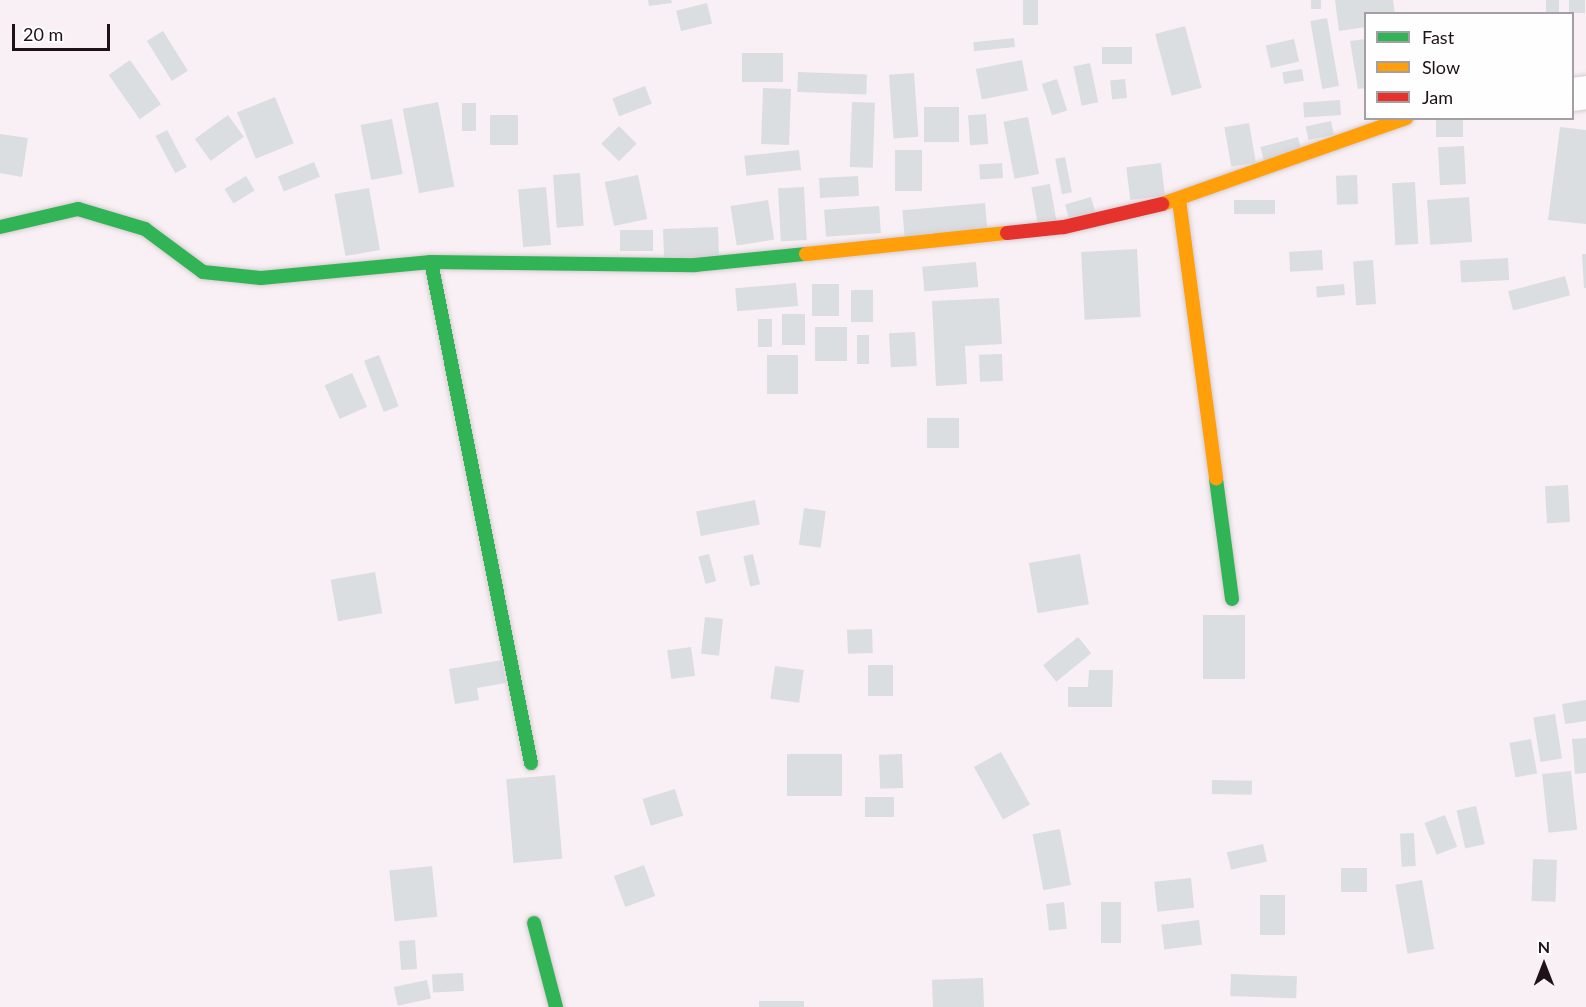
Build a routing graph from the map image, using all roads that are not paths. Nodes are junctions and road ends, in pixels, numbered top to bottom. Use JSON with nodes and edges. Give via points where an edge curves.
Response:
{"nodes":[{"id":1,"x":1400,"y":120,"type":"edge"},
{"id":2,"x":1179,"y":200,"type":"junction"},
{"id":3,"x":0,"y":227,"type":"edge"},
{"id":4,"x":431,"y":262,"type":"junction"},
{"id":5,"x":1232,"y":599,"type":"dead end"},
{"id":6,"x":531,"y":763,"type":"dead end"},
{"id":7,"x":534,"y":923,"type":"dead end"},
{"id":8,"x":556,"y":1007,"type":"edge"}],
"edges":[{"from":1,"to":2,"type":"street"},
{"from":2,"to":4,"type":"street","via":[[1005,237],[695,265]]},
{"from":2,"to":5,"type":"street"},
{"from":3,"to":4,"type":"street","via":[[78,209],[145,229],[203,272],[261,278]]},
{"from":4,"to":6,"type":"street"},
{"from":7,"to":8,"type":"street"}]}
